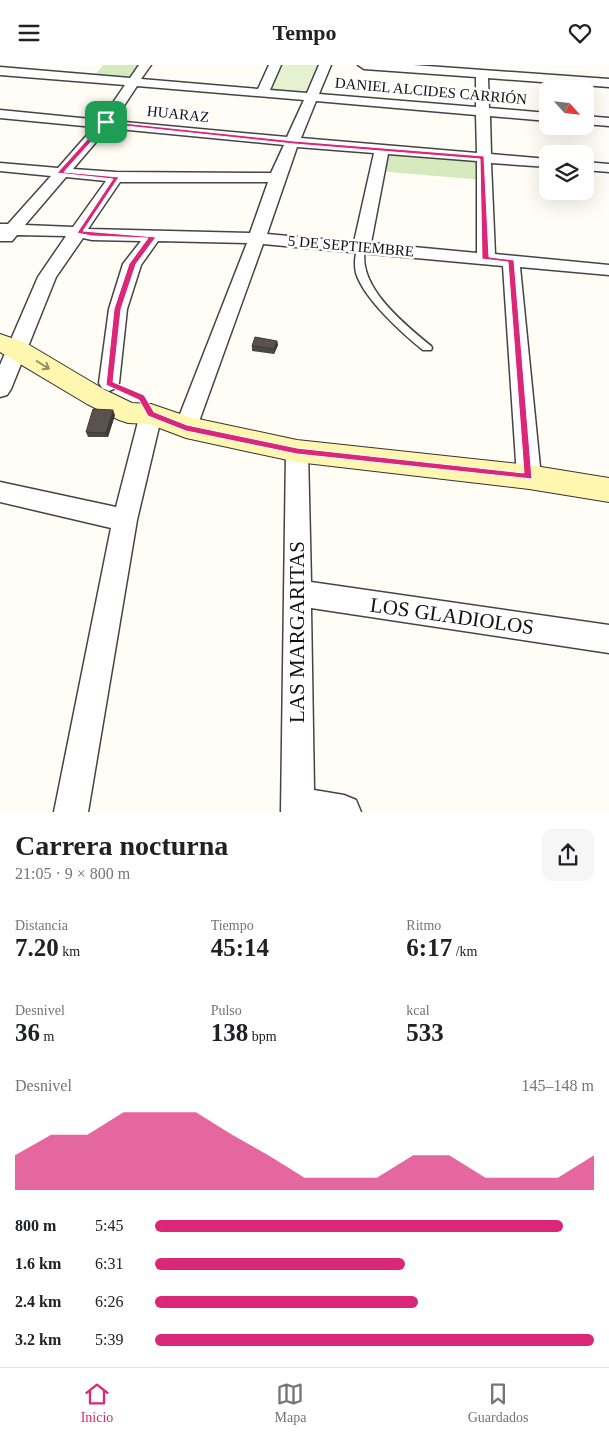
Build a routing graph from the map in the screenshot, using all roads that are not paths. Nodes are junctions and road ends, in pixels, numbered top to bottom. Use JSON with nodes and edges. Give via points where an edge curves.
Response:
{"nodes":[{"id":1,"x":145,"y":65,"type":"edge"},
{"id":2,"x":274,"y":65,"type":"edge"},
{"id":3,"x":325,"y":65,"type":"edge"},
{"id":4,"x":364,"y":65,"type":"edge"},
{"id":5,"x":567,"y":65,"type":"edge"},
{"id":6,"x":586,"y":65,"type":"edge"},
{"id":7,"x":0,"y":71,"type":"edge"},
{"id":8,"x":482,"y":74,"type":"junction"},
{"id":9,"x":557,"y":80,"type":"edge"},
{"id":10,"x":569,"y":80,"type":"edge"},
{"id":11,"x":589,"y":80,"type":"edge"},
{"id":12,"x":594,"y":83,"type":"edge"},
{"id":13,"x":131,"y":84,"type":"junction"},
{"id":14,"x":608,"y":86,"type":"edge"},
{"id":15,"x":262,"y":93,"type":"junction"},
{"id":16,"x":311,"y":98,"type":"junction"},
{"id":17,"x":484,"y":112,"type":"junction"},
{"id":18,"x":0,"y":114,"type":"edge"},
{"id":19,"x":539,"y":116,"type":"edge"},
{"id":20,"x":594,"y":121,"type":"edge"},
{"id":21,"x":106,"y":122,"type":"junction"},
{"id":22,"x":609,"y":122,"type":"edge"},
{"id":23,"x":294,"y":142,"type":"junction"},
{"id":24,"x":382,"y":149,"type":"junction"},
{"id":25,"x":482,"y":157,"type":"junction"},
{"id":26,"x":539,"y":162,"type":"edge"},
{"id":27,"x":0,"y":167,"type":"edge"},
{"id":28,"x":594,"y":167,"type":"edge"},
{"id":29,"x":609,"y":168,"type":"edge"},
{"id":30,"x":60,"y":173,"type":"junction"},
{"id":31,"x":116,"y":177,"type":"junction"},
{"id":32,"x":277,"y":179,"type":"junction"},
{"id":33,"x":6,"y":229,"type":"edge"},
{"id":34,"x":86,"y":233,"type":"junction"},
{"id":35,"x":153,"y":237,"type":"junction"},
{"id":36,"x":257,"y":238,"type":"junction"},
{"id":37,"x":0,"y":245,"type":"edge"},
{"id":38,"x":362,"y":247,"type":"junction"},
{"id":39,"x":486,"y":259,"type":"junction"},
{"id":40,"x":511,"y":260,"type":"junction"},
{"id":41,"x":609,"y":270,"type":"edge"},
{"id":42,"x":0,"y":323,"type":"edge"},
{"id":43,"x":14,"y":341,"type":"edge"},
{"id":44,"x":427,"y":348,"type":"dead end"},
{"id":45,"x":109,"y":383,"type":"junction"},
{"id":46,"x":0,"y":389,"type":"edge"},
{"id":47,"x":151,"y":414,"type":"junction"},
{"id":48,"x":186,"y":427,"type":"junction"},
{"id":49,"x":297,"y":451,"type":"junction"},
{"id":50,"x":529,"y":477,"type":"junction"},
{"id":51,"x":609,"y":490,"type":"edge"},
{"id":52,"x":0,"y":492,"type":"edge"},
{"id":53,"x":125,"y":520,"type":"junction"},
{"id":54,"x":296,"y":593,"type":"junction"},
{"id":55,"x":609,"y":639,"type":"edge"},
{"id":56,"x":298,"y":808,"type":"edge"},
{"id":57,"x":71,"y":812,"type":"edge"},
{"id":58,"x":344,"y":812,"type":"edge"}],
"edges":[{"from":1,"to":13,"type":"street"},
{"from":2,"to":15,"type":"street"},
{"from":3,"to":16,"type":"street"},
{"from":4,"to":8,"type":"street"},
{"from":5,"to":10,"type":"street"},
{"from":6,"to":11,"type":"street"},
{"from":7,"to":13,"type":"street","name":"DANIEL ALCIDES CARRIÓN"},
{"from":8,"to":9,"type":"street"},
{"from":8,"to":17,"type":"street"},
{"from":12,"to":14,"type":"street"},
{"from":13,"to":15,"type":"street","name":"DANIEL ALCIDES CARRIÓN"},
{"from":13,"to":21,"type":"street"},
{"from":15,"to":16,"type":"street","name":"DANIEL ALCIDES CARRIÓN"},
{"from":16,"to":17,"type":"street","name":"DANIEL ALCIDES CARRIÓN"},
{"from":16,"to":23,"type":"street"},
{"from":17,"to":19,"type":"street","name":"DANIEL ALCIDES CARRIÓN"},
{"from":17,"to":25,"type":"street"},
{"from":18,"to":21,"type":"street","name":"HUARAZ"},
{"from":20,"to":22,"type":"street"},
{"from":21,"to":23,"type":"street","name":"HUARAZ"},
{"from":21,"to":30,"type":"street"},
{"from":23,"to":24,"type":"street","name":"HUARAZ"},
{"from":23,"to":32,"type":"street"},
{"from":24,"to":25,"type":"street","name":"HUARAZ"},
{"from":24,"to":38,"type":"street"},
{"from":25,"to":26,"type":"street","name":"HUARAZ"},
{"from":25,"to":39,"type":"street"},
{"from":27,"to":30,"type":"street"},
{"from":28,"to":29,"type":"street"},
{"from":30,"to":31,"type":"street"},
{"from":30,"to":33,"type":"street"},
{"from":31,"to":32,"type":"street"},
{"from":31,"to":34,"type":"street"},
{"from":32,"to":36,"type":"street"},
{"from":33,"to":34,"type":"street","name":"5 DE SEPTIEMBRE"},
{"from":33,"to":37,"type":"street"},
{"from":34,"to":35,"type":"street","name":"5 DE SEPTIEMBRE"},
{"from":34,"to":43,"type":"street","via":[[47,277]]},
{"from":35,"to":36,"type":"street","name":"5 DE SEPTIEMBRE"},
{"from":35,"to":45,"type":"street","via":[[132,264],[118,309]]},
{"from":36,"to":38,"type":"street","name":"5 DE SEPTIEMBRE"},
{"from":36,"to":48,"type":"street"},
{"from":38,"to":39,"type":"street","name":"5 DE SEPTIEMBRE"},
{"from":38,"to":44,"type":"lane","via":[[358,256],[362,279],[409,334]]},
{"from":39,"to":40,"type":"street","name":"5 DE SEPTIEMBRE"},
{"from":40,"to":41,"type":"street","name":"5 DE SEPTIEMBRE"},
{"from":40,"to":50,"type":"street"},
{"from":42,"to":43,"type":"street"},
{"from":43,"to":45,"type":"street"},
{"from":43,"to":46,"type":"street"},
{"from":43,"to":47,"type":"street","one_way":true,"via":[[96,397],[128,413]]},
{"from":45,"to":47,"type":"street","via":[[142,397]]},
{"from":47,"to":48,"type":"street"},
{"from":47,"to":53,"type":"street"},
{"from":48,"to":49,"type":"street"},
{"from":49,"to":50,"type":"street"},
{"from":49,"to":54,"type":"street","name":"LAS MARGARITAS"},
{"from":50,"to":51,"type":"street"},
{"from":52,"to":53,"type":"street"},
{"from":53,"to":57,"type":"street"},
{"from":54,"to":55,"type":"street","name":"LOS GLADIOLOS"},
{"from":54,"to":56,"type":"street","name":"LAS MARGARITAS"},
{"from":56,"to":58,"type":"street"}]}
